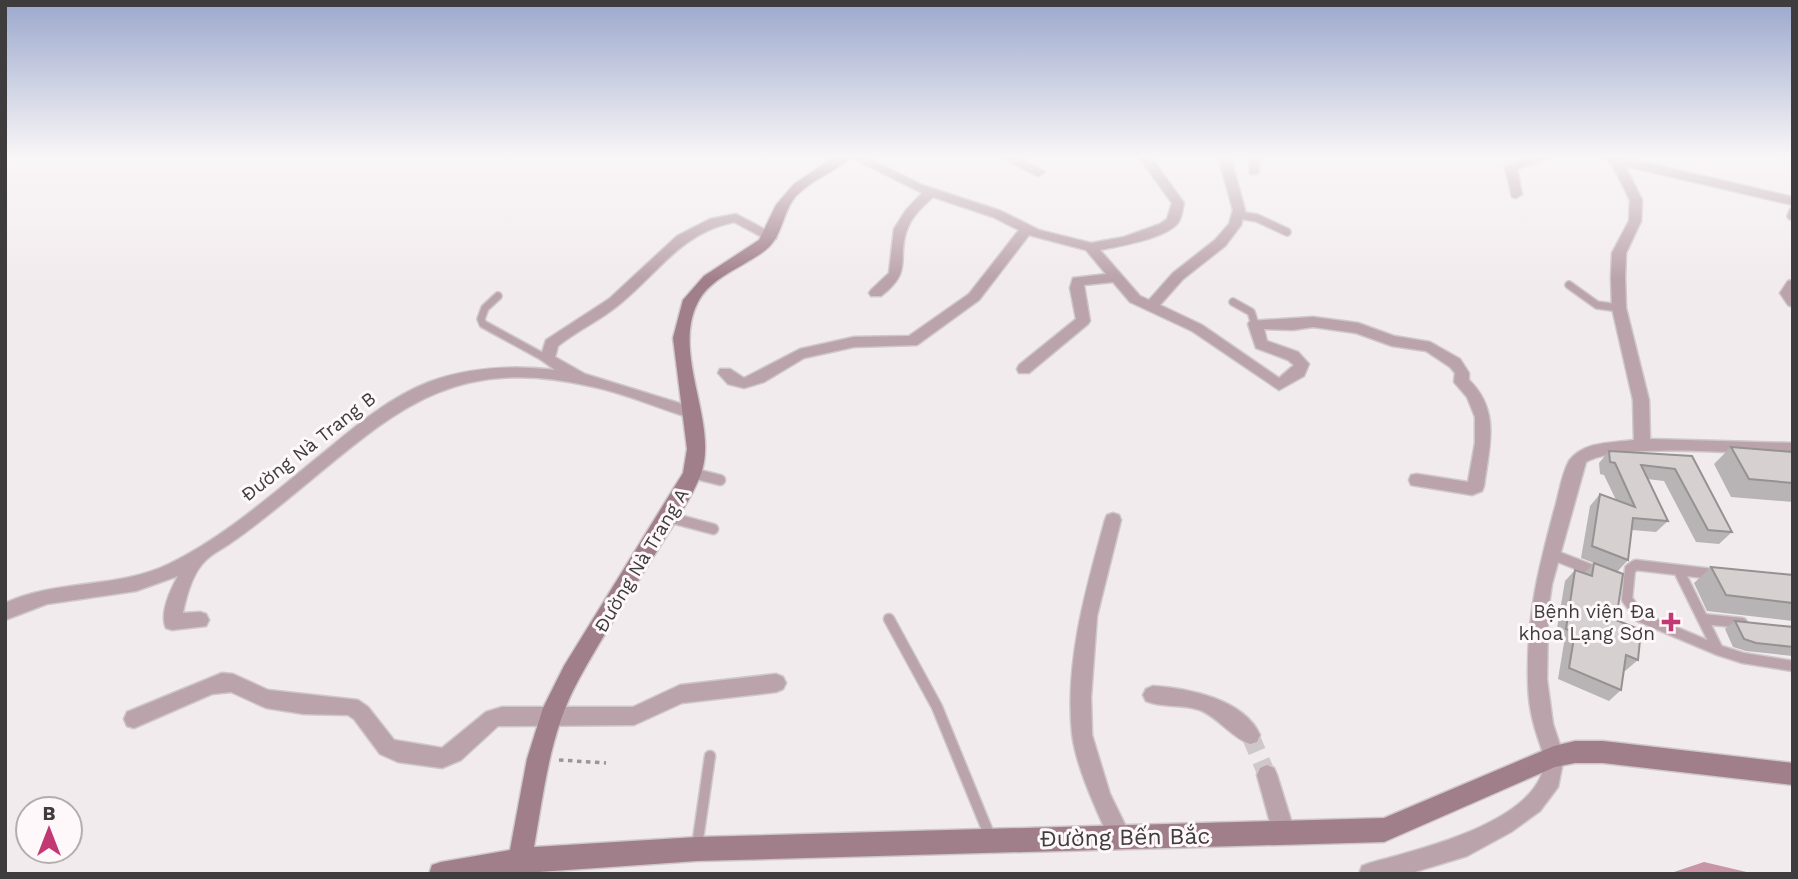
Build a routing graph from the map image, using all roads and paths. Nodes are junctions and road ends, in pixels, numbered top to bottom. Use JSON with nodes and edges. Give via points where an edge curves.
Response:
{"nodes":[{"id":1,"x":789,"y":197,"type":"edge"},
{"id":2,"x":926,"y":197,"type":"edge"},
{"id":3,"x":944,"y":197,"type":"edge"},
{"id":4,"x":1173,"y":197,"type":"edge"},
{"id":5,"x":1234,"y":197,"type":"edge"},
{"id":6,"x":1634,"y":197,"type":"edge"},
{"id":7,"x":1239,"y":215,"type":"junction"},
{"id":8,"x":1027,"y":229,"type":"junction"},
{"id":9,"x":1287,"y":232,"type":"dead end"},
{"id":10,"x":771,"y":236,"type":"junction"},
{"id":11,"x":1091,"y":247,"type":"junction"},
{"id":12,"x":1117,"y":278,"type":"junction"},
{"id":13,"x":1793,"y":284,"type":"edge"},
{"id":14,"x":1569,"y":285,"type":"dead end"},
{"id":15,"x":876,"y":293,"type":"dead end"},
{"id":16,"x":498,"y":296,"type":"dead end"},
{"id":17,"x":1233,"y":302,"type":"dead end"},
{"id":18,"x":1793,"y":302,"type":"edge"},
{"id":19,"x":1151,"y":307,"type":"junction"},
{"id":20,"x":1619,"y":308,"type":"junction"},
{"id":21,"x":1255,"y":324,"type":"junction"},
{"id":22,"x":547,"y":359,"type":"junction"},
{"id":23,"x":1024,"y":369,"type":"dead end"},
{"id":24,"x":725,"y":373,"type":"dead end"},
{"id":25,"x":582,"y":379,"type":"junction"},
{"id":26,"x":690,"y":412,"type":"junction"},
{"id":27,"x":1642,"y":445,"type":"junction"},
{"id":28,"x":1793,"y":449,"type":"edge"},
{"id":29,"x":692,"y":473,"type":"junction"},
{"id":30,"x":720,"y":480,"type":"dead end"},
{"id":31,"x":1417,"y":480,"type":"dead end"},
{"id":32,"x":668,"y":517,"type":"junction"},
{"id":33,"x":1113,"y":520,"type":"dead end"},
{"id":34,"x":713,"y":529,"type":"dead end"},
{"id":35,"x":1551,"y":554,"type":"junction"},
{"id":36,"x":198,"y":556,"type":"junction"},
{"id":37,"x":1679,"y":570,"type":"junction"},
{"id":38,"x":1719,"y":574,"type":"edge"},
{"id":39,"x":1604,"y":575,"type":"edge"},
{"id":40,"x":1616,"y":580,"type":"edge"},
{"id":41,"x":1628,"y":584,"type":"junction"},
{"id":42,"x":5,"y":612,"type":"edge"},
{"id":43,"x":889,"y":619,"type":"dead end"},
{"id":44,"x":1703,"y":619,"type":"junction"},
{"id":45,"x":200,"y":620,"type":"dead end"},
{"id":46,"x":1754,"y":625,"type":"edge"},
{"id":47,"x":1718,"y":650,"type":"junction"},
{"id":48,"x":1793,"y":666,"type":"edge"},
{"id":49,"x":776,"y":683,"type":"dead end"},
{"id":50,"x":1153,"y":695,"type":"dead end"},
{"id":51,"x":551,"y":715,"type":"junction"},
{"id":52,"x":134,"y":719,"type":"dead end"},
{"id":53,"x":1250,"y":735,"type":"tunnel mouth"},
{"id":54,"x":710,"y":755,"type":"dead end"},
{"id":55,"x":1555,"y":757,"type":"junction"},
{"id":56,"x":538,"y":759,"type":"junction"},
{"id":57,"x":606,"y":763,"type":"dead end"},
{"id":58,"x":1793,"y":774,"type":"edge"},
{"id":59,"x":1267,"y":775,"type":"tunnel mouth"},
{"id":60,"x":1284,"y":833,"type":"junction"},
{"id":61,"x":1120,"y":837,"type":"junction"},
{"id":62,"x":992,"y":840,"type":"junction"},
{"id":63,"x":697,"y":849,"type":"junction"},
{"id":64,"x":520,"y":860,"type":"junction"},
{"id":65,"x":441,"y":874,"type":"edge"},
{"id":66,"x":1370,"y":874,"type":"edge"}],
"edges":[{"from":1,"to":10,"type":"main road"},
{"from":2,"to":15,"type":"street","via":[[906,216],[896,270],[890,283]]},
{"from":3,"to":8,"type":"street"},
{"from":4,"to":11,"type":"street","via":[[1177,212],[1165,227]]},
{"from":5,"to":7,"type":"street"},
{"from":6,"to":20,"type":"street","via":[[1635,221],[1619,253]]},
{"from":7,"to":9,"type":"lane"},
{"from":7,"to":19,"type":"street","via":[[1220,243],[1178,276]]},
{"from":8,"to":11,"type":"street"},
{"from":8,"to":24,"type":"street","via":[[974,297],[912,341],[854,342],[800,354],[744,383]]},
{"from":10,"to":22,"type":"street","via":[[736,218],[700,226],[684,235],[614,302],[551,344]]},
{"from":10,"to":26,"type":"main road","name":"Đường Nà Trang A","via":[[706,281],[686,308],[681,352]]},
{"from":11,"to":12,"type":"street"},
{"from":12,"to":19,"type":"street","via":[[1135,299]]},
{"from":12,"to":23,"type":"street","via":[[1078,281],[1083,321]]},
{"from":13,"to":18,"type":"street","via":[[1787,293]]},
{"from":14,"to":20,"type":"lane","via":[[1597,305]]},
{"from":16,"to":22,"type":"lane","via":[[485,308],[483,324]]},
{"from":17,"to":21,"type":"lane","via":[[1251,312]]},
{"from":19,"to":21,"type":"street","via":[[1197,328],[1279,385],[1299,372],[1302,364],[1261,344]]},
{"from":20,"to":27,"type":"street","via":[[1642,400]]},
{"from":21,"to":31,"type":"street","via":[[1348,326],[1392,341],[1430,347],[1455,363],[1462,373],[1461,382],[1479,401],[1485,432],[1476,486]]},
{"from":22,"to":25,"type":"street"},
{"from":25,"to":26,"type":"street","name":"Đường Nà Trang B"},
{"from":25,"to":36,"type":"street","name":"Đường Nà Trang B","via":[[499,373],[457,379],[416,395],[363,425]]},
{"from":26,"to":29,"type":"main road","name":"Đường Nà Trang A","via":[[696,449]]},
{"from":27,"to":28,"type":"street"},
{"from":27,"to":35,"type":"street","via":[[1605,448],[1580,458]]},
{"from":29,"to":30,"type":"lane"},
{"from":29,"to":32,"type":"main road","name":"Đường Nà Trang A"},
{"from":32,"to":34,"type":"lane"},
{"from":32,"to":51,"type":"main road","name":"Đường Nà Trang A"},
{"from":33,"to":61,"type":"street","via":[[1088,616],[1081,697],[1082,735],[1101,797]]},
{"from":35,"to":39,"type":"lane"},
{"from":35,"to":55,"type":"street","via":[[1539,611],[1537,680],[1543,724]]},
{"from":36,"to":42,"type":"street","name":"Đường Nà Trang B","via":[[147,582],[41,597]]},
{"from":36,"to":45,"type":"street","via":[[178,593],[172,622]]},
{"from":37,"to":38,"type":"lane"},
{"from":37,"to":41,"type":"lane","via":[[1636,565],[1630,569]]},
{"from":37,"to":44,"type":"lane"},
{"from":40,"to":41,"type":"lane"},
{"from":41,"to":47,"type":"lane","via":[[1627,599],[1640,617]]},
{"from":43,"to":62,"type":"lane","via":[[937,707]]},
{"from":44,"to":46,"type":"lane"},
{"from":44,"to":47,"type":"lane"},
{"from":47,"to":48,"type":"lane"},
{"from":49,"to":51,"type":"street","via":[[680,694],[634,716]]},
{"from":50,"to":53,"type":"street","via":[[1203,700]]},
{"from":51,"to":52,"type":"street","via":[[493,718],[442,758],[387,747],[351,706],[266,699],[233,683],[209,686]]},
{"from":51,"to":56,"type":"main road","name":"Đường Nà Trang A"},
{"from":54,"to":63,"type":"lane"},
{"from":55,"to":58,"type":"main road","name":"Đường Bến Bắc","via":[[1603,752]]},
{"from":55,"to":60,"type":"main road","name":"Đường Bến Bắc","via":[[1384,830]]},
{"from":55,"to":66,"type":"street","via":[[1550,780],[1533,804],[1504,825],[1459,848]]},
{"from":56,"to":57,"type":"path"},
{"from":56,"to":64,"type":"main road","name":"Đường Nà Trang A"},
{"from":59,"to":60,"type":"street"},
{"from":60,"to":61,"type":"main road","name":"Đường Bến Bắc"},
{"from":61,"to":62,"type":"main road","name":"Đường Bến Bắc"},
{"from":62,"to":63,"type":"main road","name":"Đường Bến Bắc"},
{"from":63,"to":64,"type":"main road","name":"Đường Bến Bắc"},
{"from":64,"to":65,"type":"main road","name":"Đường Bến Bắc"}]}
